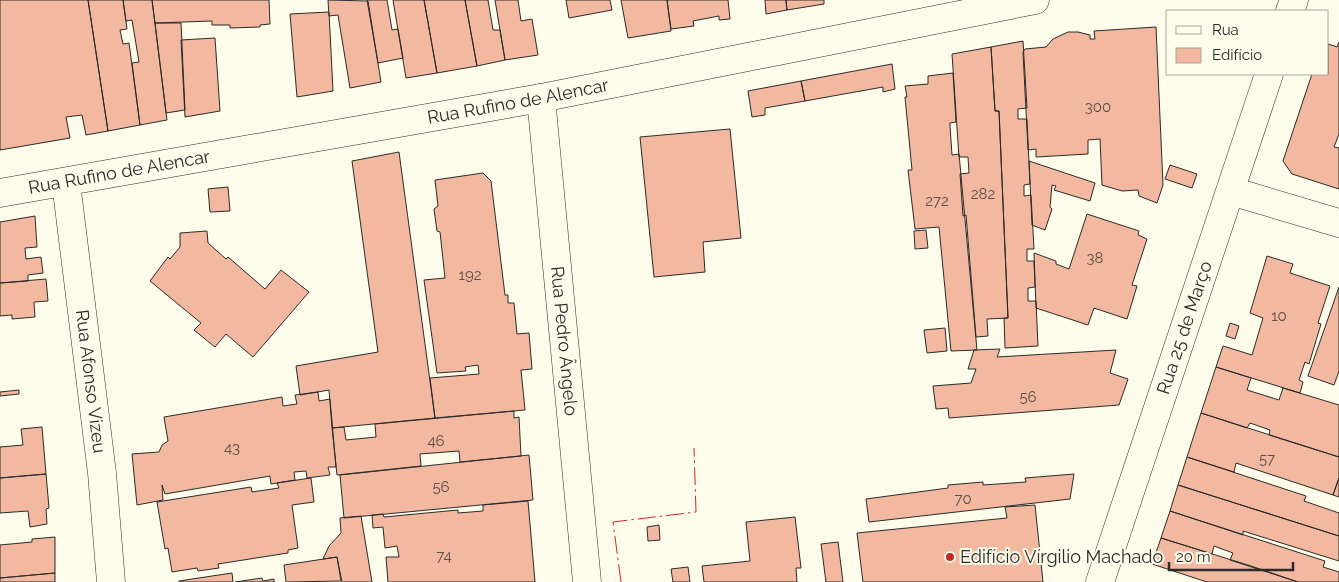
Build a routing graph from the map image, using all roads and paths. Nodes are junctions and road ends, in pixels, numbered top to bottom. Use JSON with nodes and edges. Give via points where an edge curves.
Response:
{"nodes":[{"id":1,"x":1034,"y":0,"type":"edge"},
{"id":2,"x":1269,"y":75,"type":"edge"},
{"id":3,"x":541,"y":98,"type":"junction"},
{"id":4,"x":66,"y":183,"type":"junction"},
{"id":5,"x":1231,"y":191,"type":"junction"},
{"id":6,"x":0,"y":193,"type":"edge"},
{"id":7,"x":1339,"y":223,"type":"edge"},
{"id":8,"x":112,"y":582,"type":"edge"},
{"id":9,"x":587,"y":582,"type":"edge"},
{"id":10,"x":1100,"y":582,"type":"edge"}],
"edges":[{"from":1,"to":3,"type":"street","name":"Rua Rufino de Alencar"},
{"from":2,"to":5,"type":"street","name":"Rua 25 de Março"},
{"from":3,"to":4,"type":"street","name":"Rua Rufino de Alencar"},
{"from":3,"to":9,"type":"street","name":"Rua Pedro Ângelo"},
{"from":4,"to":6,"type":"street","name":"Rua Rufino de Alencar"},
{"from":4,"to":8,"type":"street","name":"Rua Afonso Vizeu","via":[[102,473]]},
{"from":5,"to":7,"type":"street"},
{"from":5,"to":10,"type":"street","name":"Rua 25 de Março"}]}
